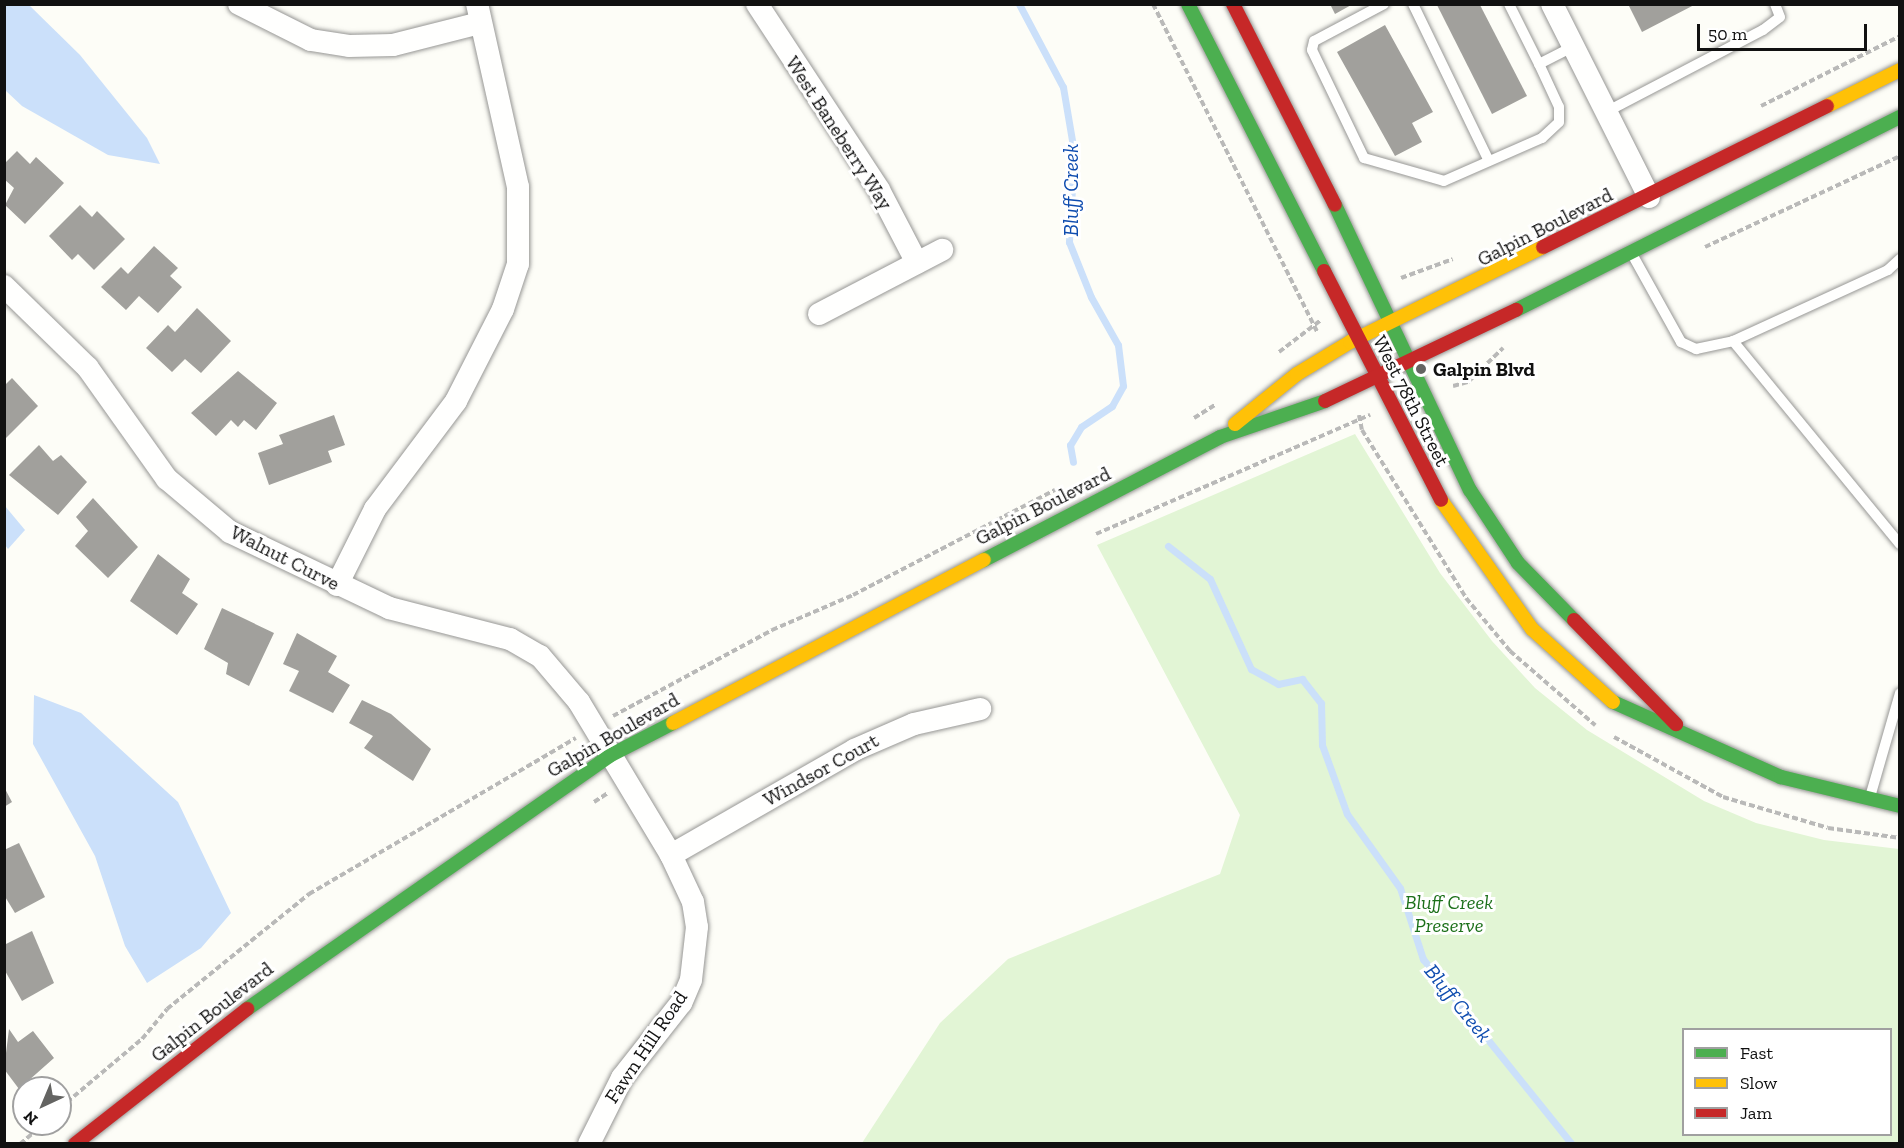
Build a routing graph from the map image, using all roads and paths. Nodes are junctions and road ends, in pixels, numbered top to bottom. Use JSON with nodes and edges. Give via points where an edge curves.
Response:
{"nodes":[{"id":1,"x":239,"y":4,"type":"edge"},
{"id":2,"x":757,"y":4,"type":"edge"},
{"id":3,"x":1153,"y":4,"type":"edge"},
{"id":4,"x":1188,"y":4,"type":"edge"},
{"id":5,"x":1233,"y":4,"type":"edge"},
{"id":6,"x":1384,"y":4,"type":"edge"},
{"id":7,"x":1413,"y":4,"type":"edge"},
{"id":8,"x":1509,"y":4,"type":"edge"},
{"id":9,"x":1552,"y":4,"type":"edge"},
{"id":10,"x":1775,"y":4,"type":"edge"},
{"id":11,"x":478,"y":14,"type":"edge"},
{"id":12,"x":1899,"y":36,"type":"edge"},
{"id":13,"x":1574,"y":47,"type":"junction"},
{"id":14,"x":1539,"y":64,"type":"junction"},
{"id":15,"x":1899,"y":70,"type":"edge"},
{"id":16,"x":1752,"y":110,"type":"dead end"},
{"id":17,"x":1606,"y":112,"type":"junction"},
{"id":18,"x":1899,"y":117,"type":"edge"},
{"id":19,"x":1489,"y":161,"type":"junction"},
{"id":20,"x":1649,"y":197,"type":"junction"},
{"id":21,"x":942,"y":250,"type":"dead end"},
{"id":22,"x":1465,"y":253,"type":"dead end"},
{"id":23,"x":1632,"y":254,"type":"junction"},
{"id":24,"x":1899,"y":260,"type":"edge"},
{"id":25,"x":917,"y":263,"type":"junction"},
{"id":26,"x":4,"y":286,"type":"edge"},
{"id":27,"x":1380,"y":291,"type":"junction"},
{"id":28,"x":1343,"y":310,"type":"junction"},
{"id":29,"x":819,"y":314,"type":"dead end"},
{"id":30,"x":1395,"y":321,"type":"junction"},
{"id":31,"x":1357,"y":338,"type":"junction"},
{"id":32,"x":1732,"y":341,"type":"junction"},
{"id":33,"x":1413,"y":361,"type":"junction"},
{"id":34,"x":1377,"y":377,"type":"junction"},
{"id":35,"x":1360,"y":418,"type":"dead end"},
{"id":36,"x":1220,"y":437,"type":"junction"},
{"id":37,"x":1067,"y":516,"type":"junction"},
{"id":38,"x":1899,"y":543,"type":"edge"},
{"id":39,"x":337,"y":585,"type":"junction"},
{"id":40,"x":1899,"y":693,"type":"edge"},
{"id":41,"x":980,"y":709,"type":"dead end"},
{"id":42,"x":1690,"y":737,"type":"junction"},
{"id":43,"x":609,"y":756,"type":"junction"},
{"id":44,"x":1869,"y":800,"type":"junction"},
{"id":45,"x":1899,"y":806,"type":"edge"},
{"id":46,"x":671,"y":855,"type":"junction"},
{"id":47,"x":75,"y":1143,"type":"edge"},
{"id":48,"x":589,"y":1143,"type":"edge"}],
"edges":[{"from":1,"to":11,"type":"street","via":[[311,40],[350,46],[393,45]]},
{"from":2,"to":25,"type":"street","name":"West Baneberry Way","via":[[879,190]]},
{"from":3,"to":28,"type":"path","via":[[1313,323]]},
{"from":4,"to":28,"type":"street","name":"West 78th Street"},
{"from":5,"to":27,"type":"street","name":"West 78th Street"},
{"from":6,"to":19,"type":"lane","via":[[1314,41],[1312,50],[1364,158],[1444,181]]},
{"from":7,"to":19,"type":"lane"},
{"from":8,"to":14,"type":"lane"},
{"from":9,"to":13,"type":"street"},
{"from":10,"to":17,"type":"lane","via":[[1780,17],[1763,30]]},
{"from":11,"to":39,"type":"street","via":[[518,187],[519,264],[503,309],[456,401],[375,508]]},
{"from":12,"to":16,"type":"path"},
{"from":13,"to":14,"type":"lane"},
{"from":13,"to":17,"type":"street"},
{"from":14,"to":19,"type":"lane","via":[[1560,107],[1558,122],[1542,138]]},
{"from":15,"to":20,"type":"street","name":"Galpin Boulevard"},
{"from":17,"to":20,"type":"street"},
{"from":18,"to":23,"type":"street","name":"Galpin Boulevard"},
{"from":20,"to":30,"type":"street","name":"Galpin Boulevard"},
{"from":21,"to":25,"type":"street"},
{"from":22,"to":27,"type":"path","via":[[1412,271]]},
{"from":23,"to":32,"type":"lane","via":[[1681,342],[1696,349]]},
{"from":23,"to":33,"type":"street","name":"Galpin Boulevard"},
{"from":24,"to":32,"type":"lane","via":[[1888,270]]},
{"from":25,"to":29,"type":"street"},
{"from":26,"to":39,"type":"street","name":"Walnut Curve","via":[[64,340],[137,442],[197,507],[249,542]]},
{"from":27,"to":30,"type":"street","name":"West 78th Street"},
{"from":28,"to":31,"type":"street","name":"West 78th Street"},
{"from":30,"to":31,"type":"street","name":"Galpin Boulevard"},
{"from":30,"to":33,"type":"street","name":"West 78th Street"},
{"from":31,"to":34,"type":"street","name":"West 78th Street"},
{"from":31,"to":36,"type":"street","name":"Galpin Boulevard","via":[[1297,374]]},
{"from":32,"to":38,"type":"lane"},
{"from":33,"to":34,"type":"street","name":"Galpin Boulevard"},
{"from":33,"to":42,"type":"street","name":"West 78th Street","via":[[1470,490],[1518,563]]},
{"from":34,"to":36,"type":"street","name":"Galpin Boulevard","via":[[1317,405]]},
{"from":34,"to":42,"type":"street","name":"West 78th Street","via":[[1447,512],[1532,629],[1621,709]]},
{"from":35,"to":37,"type":"path","via":[[1095,535]]},
{"from":36,"to":37,"type":"street","name":"Galpin Boulevard"},
{"from":37,"to":43,"type":"street","name":"Galpin Boulevard"},
{"from":39,"to":43,"type":"street","name":"Walnut Curve","via":[[429,623],[510,639],[540,656],[579,702]]},
{"from":40,"to":44,"type":"lane"},
{"from":41,"to":46,"type":"street","name":"Windsor Court","via":[[915,724],[854,750]]},
{"from":42,"to":44,"type":"street","name":"West 78th Street","via":[[1781,777]]},
{"from":43,"to":46,"type":"street","name":"Fawn Hill Road"},
{"from":43,"to":47,"type":"street","name":"Galpin Boulevard","via":[[262,996]]},
{"from":44,"to":45,"type":"street","name":"West 78th Street"},
{"from":46,"to":48,"type":"street","name":"Fawn Hill Road","via":[[697,927],[691,980],[663,1029],[622,1078]]}]}
